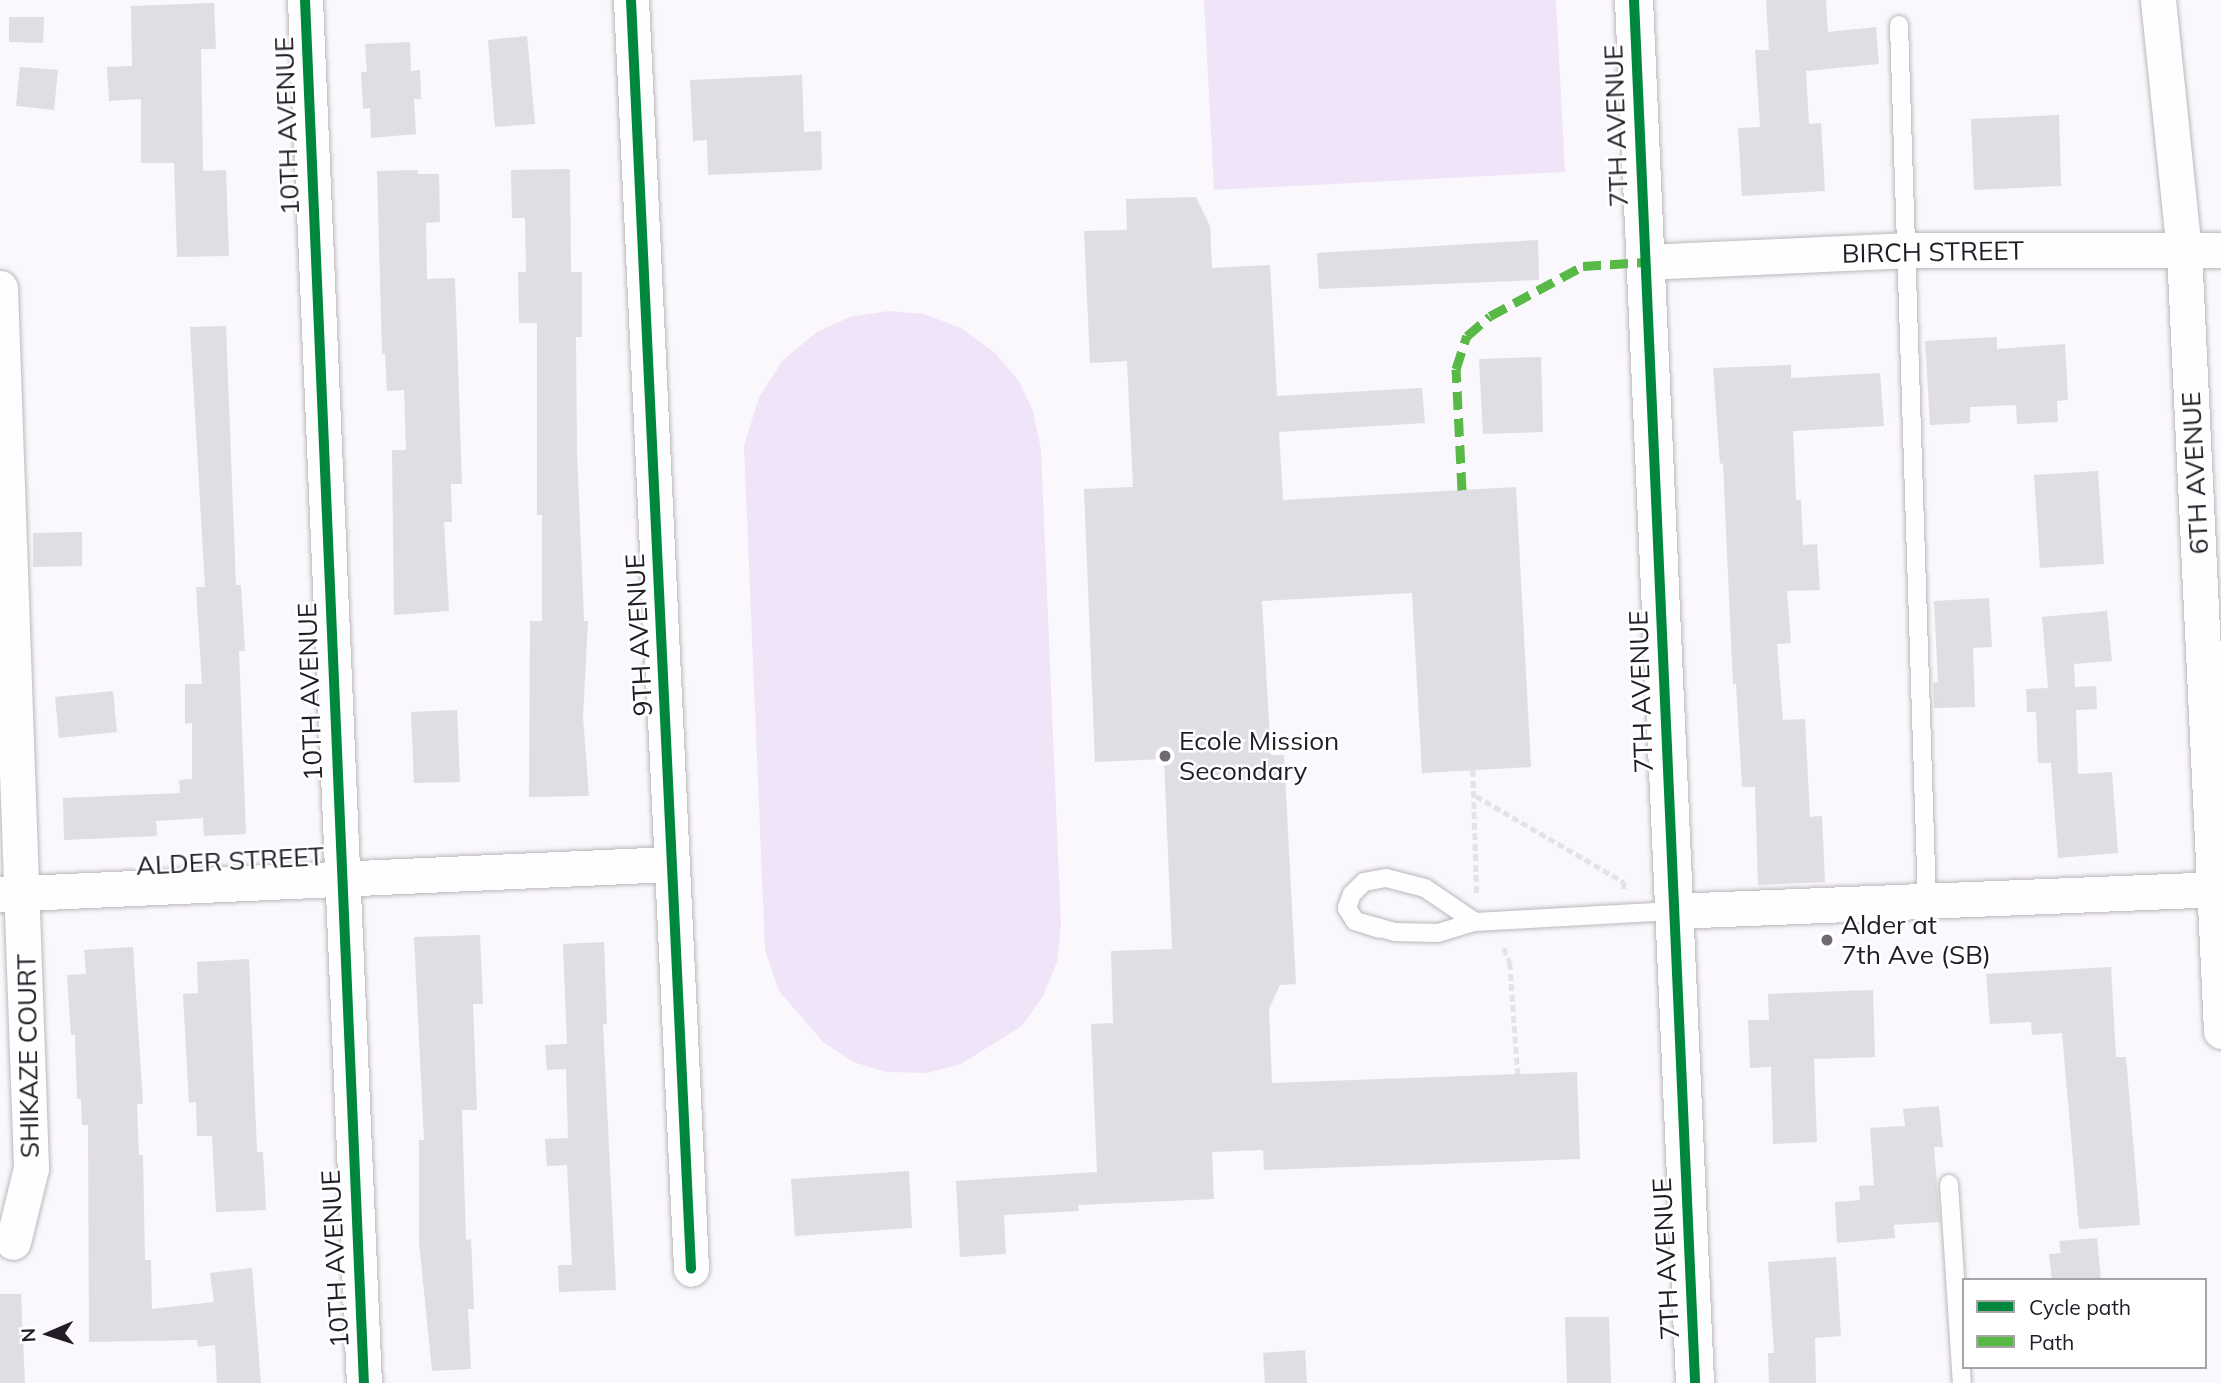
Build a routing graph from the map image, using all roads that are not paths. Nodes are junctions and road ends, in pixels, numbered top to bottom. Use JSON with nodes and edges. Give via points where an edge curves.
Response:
{"nodes":[{"id":1,"x":305,"y":0,"type":"edge"},
{"id":2,"x":631,"y":0,"type":"edge"},
{"id":3,"x":1634,"y":0,"type":"edge"},
{"id":4,"x":2158,"y":0,"type":"edge"},
{"id":5,"x":1899,"y":25,"type":"dead end"},
{"id":6,"x":1906,"y":250,"type":"junction"},
{"id":7,"x":2221,"y":250,"type":"edge"},
{"id":8,"x":2184,"y":251,"type":"junction"},
{"id":9,"x":1645,"y":262,"type":"junction"},
{"id":10,"x":0,"y":288,"type":"edge"},
{"id":11,"x":672,"y":864,"type":"junction"},
{"id":12,"x":341,"y":877,"type":"junction"},
{"id":13,"x":2218,"y":889,"type":"edge"},
{"id":14,"x":12,"y":894,"type":"edge"},
{"id":15,"x":1927,"y":901,"type":"junction"},
{"id":16,"x":1673,"y":912,"type":"junction"},
{"id":17,"x":1475,"y":922,"type":"junction"},
{"id":18,"x":2221,"y":1031,"type":"edge"},
{"id":19,"x":1949,"y":1184,"type":"dead end"},
{"id":20,"x":6,"y":1247,"type":"edge"},
{"id":21,"x":691,"y":1269,"type":"dead end"},
{"id":22,"x":364,"y":1383,"type":"edge"},
{"id":23,"x":1695,"y":1383,"type":"edge"},
{"id":24,"x":1962,"y":1383,"type":"edge"}],
"edges":[{"from":1,"to":12,"type":"street","name":"10TH AVENUE"},
{"from":2,"to":11,"type":"street","name":"9TH AVENUE"},
{"from":3,"to":9,"type":"street","name":"7TH AVENUE"},
{"from":4,"to":8,"type":"street","name":"6TH AVENUE"},
{"from":5,"to":6,"type":"lane"},
{"from":6,"to":8,"type":"street","name":"BIRCH STREET"},
{"from":6,"to":9,"type":"street","name":"BIRCH STREET"},
{"from":6,"to":15,"type":"lane"},
{"from":7,"to":8,"type":"street","name":"BIRCH STREET"},
{"from":8,"to":13,"type":"street","name":"6TH AVENUE"},
{"from":9,"to":16,"type":"street","name":"7TH AVENUE"},
{"from":10,"to":14,"type":"street","name":"SHIKAZE COURT"},
{"from":11,"to":12,"type":"street","name":"ALDER STREET"},
{"from":11,"to":21,"type":"street","name":"9TH AVENUE"},
{"from":12,"to":14,"type":"street","name":"ALDER STREET"},
{"from":12,"to":22,"type":"street","name":"10TH AVENUE"},
{"from":13,"to":15,"type":"street"},
{"from":13,"to":18,"type":"street","name":"6TH AVENUE"},
{"from":14,"to":20,"type":"street","name":"SHIKAZE COURT","via":[[31,1168]]},
{"from":15,"to":16,"type":"street"},
{"from":16,"to":17,"type":"lane"},
{"from":16,"to":23,"type":"street","name":"7TH AVENUE"},
{"from":17,"to":17,"type":"lane","via":[[1425,888],[1386,878],[1364,883],[1352,894],[1348,908],[1355,921],[1395,932],[1438,933]]},
{"from":19,"to":24,"type":"lane"}]}
